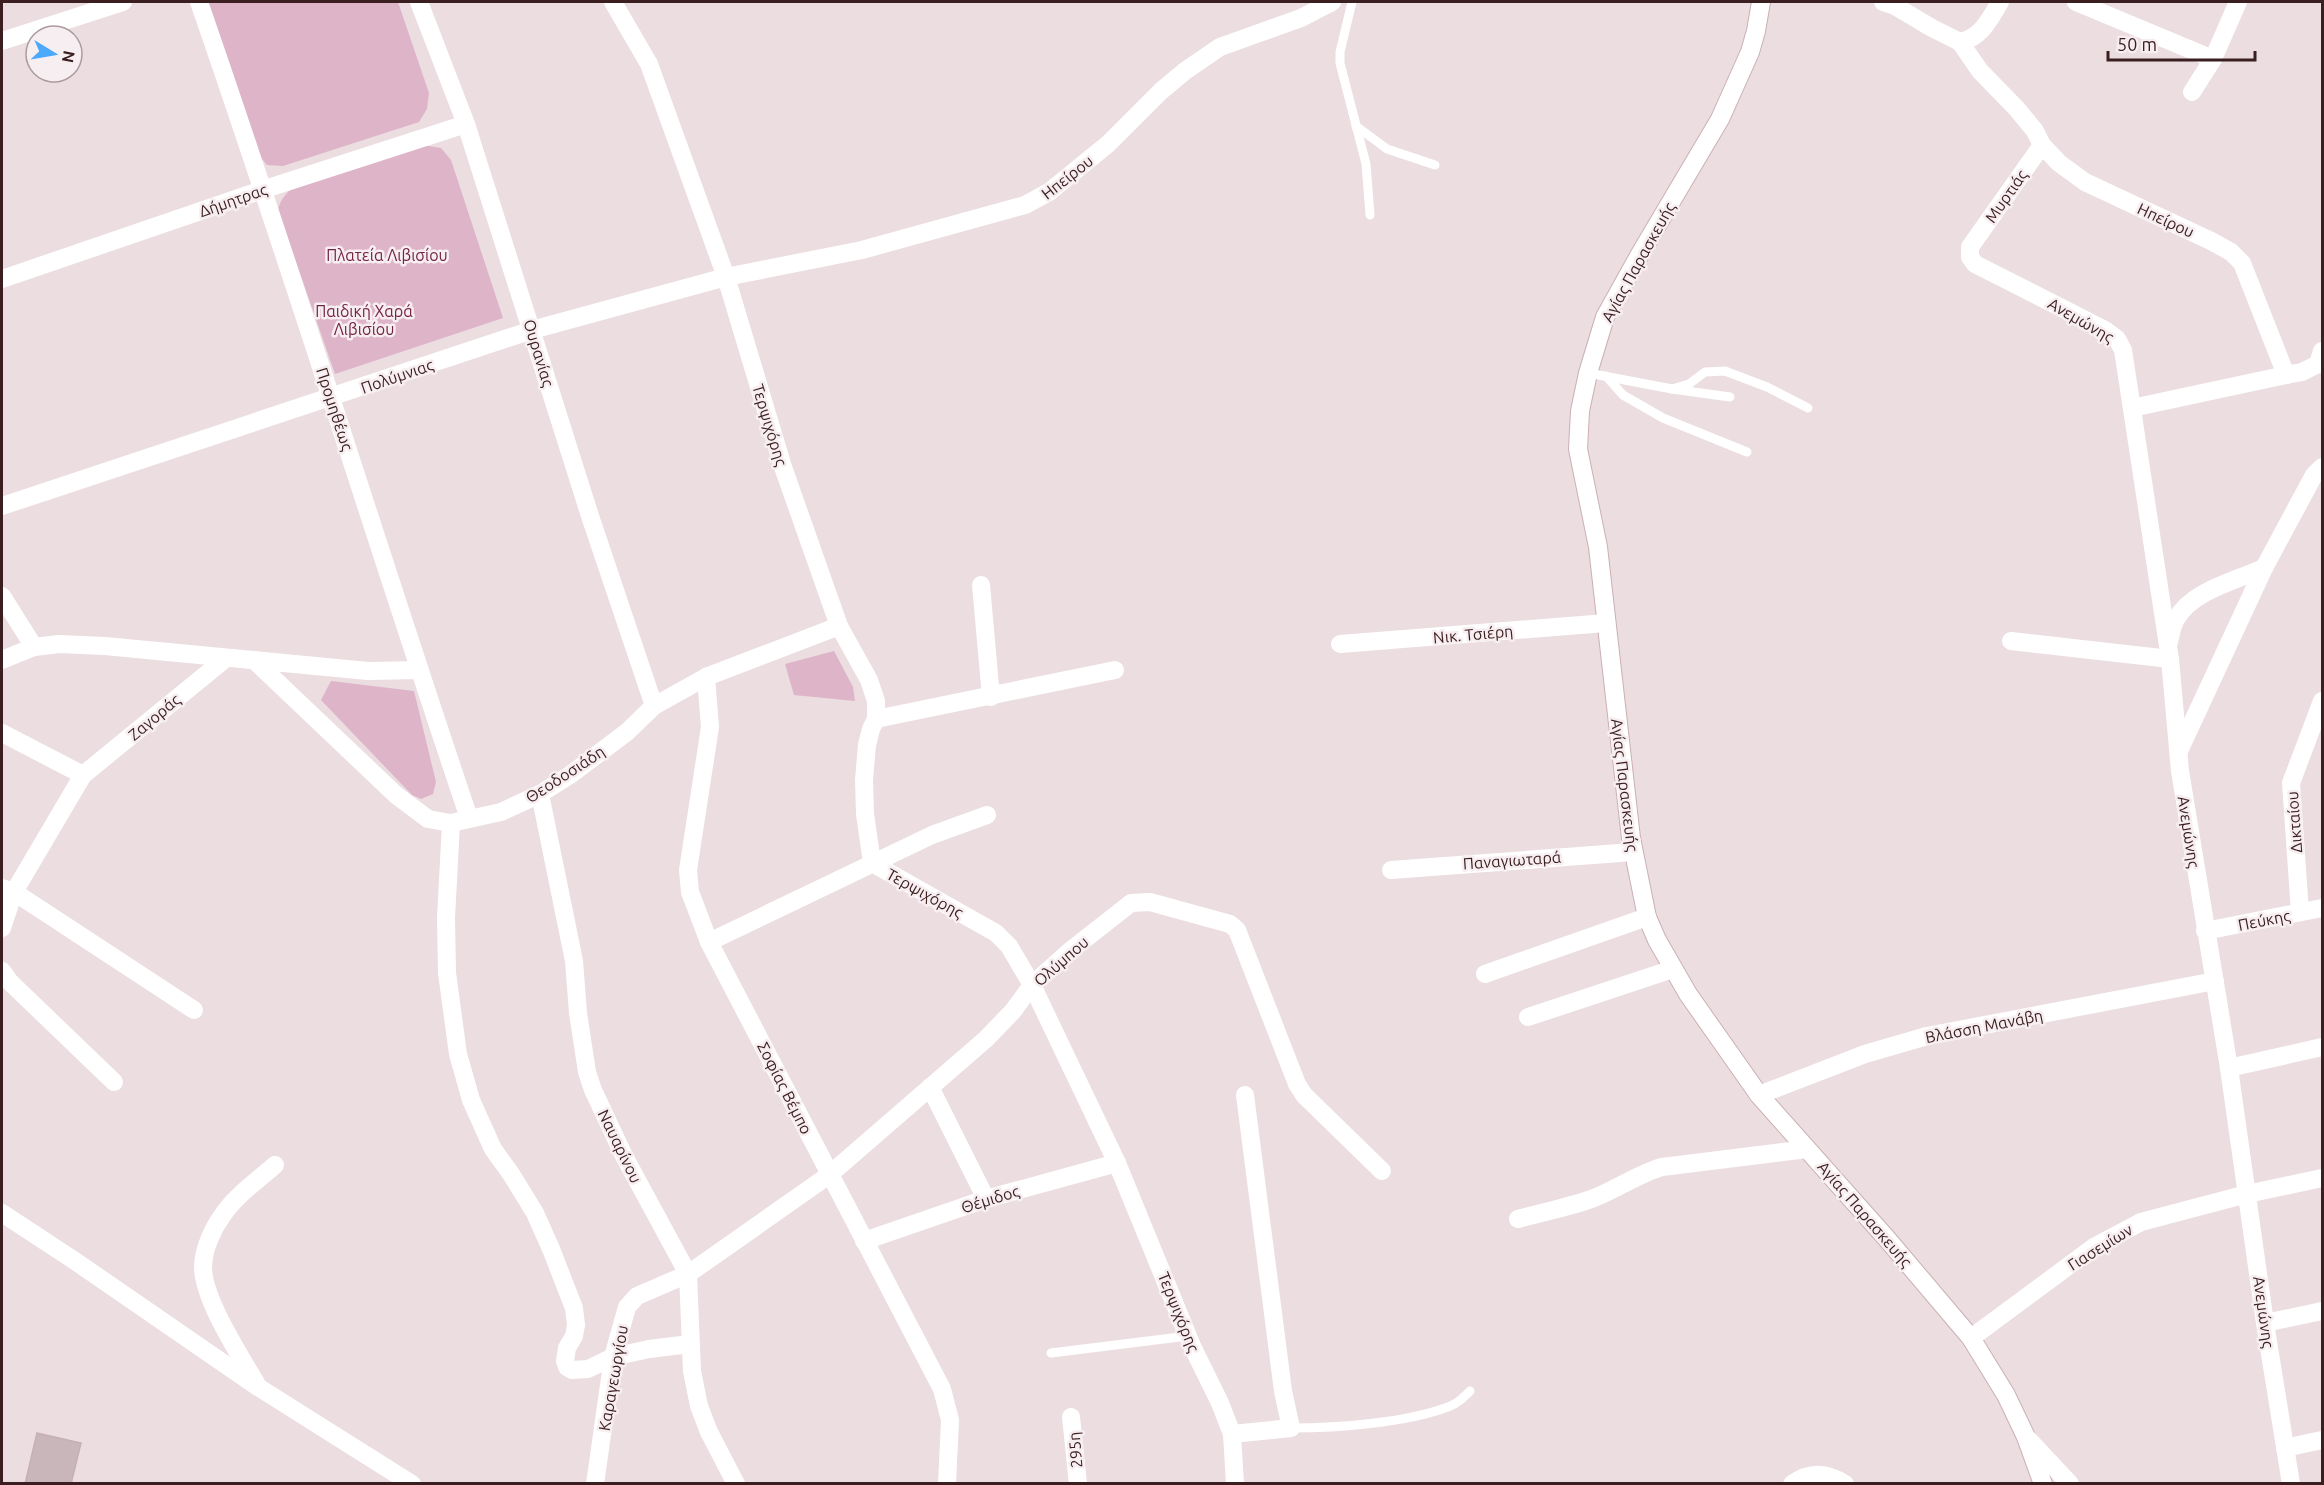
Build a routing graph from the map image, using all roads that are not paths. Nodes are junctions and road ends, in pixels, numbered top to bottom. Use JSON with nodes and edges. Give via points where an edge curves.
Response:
{"nodes":[{"id":1,"x":123,"y":2,"type":"edge"},
{"id":2,"x":199,"y":2,"type":"edge"},
{"id":3,"x":419,"y":2,"type":"edge"},
{"id":4,"x":613,"y":2,"type":"edge"},
{"id":5,"x":1332,"y":2,"type":"edge"},
{"id":6,"x":1352,"y":2,"type":"edge"},
{"id":7,"x":1761,"y":2,"type":"edge"},
{"id":8,"x":1883,"y":2,"type":"edge"},
{"id":9,"x":2000,"y":2,"type":"edge"},
{"id":10,"x":2076,"y":2,"type":"edge"},
{"id":11,"x":2238,"y":2,"type":"edge"},
{"id":12,"x":2,"y":41,"type":"edge"},
{"id":13,"x":1960,"y":42,"type":"junction"},
{"id":14,"x":2213,"y":59,"type":"junction"},
{"id":15,"x":2193,"y":92,"type":"dead end"},
{"id":16,"x":466,"y":124,"type":"junction"},
{"id":17,"x":1356,"y":126,"type":"junction"},
{"id":18,"x":2042,"y":145,"type":"junction"},
{"id":19,"x":1435,"y":165,"type":"dead end"},
{"id":20,"x":265,"y":189,"type":"junction"},
{"id":21,"x":1370,"y":215,"type":"dead end"},
{"id":22,"x":1973,"y":256,"type":"joint"},
{"id":23,"x":726,"y":277,"type":"junction"},
{"id":24,"x":2,"y":279,"type":"edge"},
{"id":25,"x":532,"y":330,"type":"junction"},
{"id":26,"x":2322,"y":351,"type":"edge"},
{"id":27,"x":1588,"y":373,"type":"junction"},
{"id":28,"x":2286,"y":375,"type":"junction"},
{"id":29,"x":1606,"y":376,"type":"junction"},
{"id":30,"x":1672,"y":389,"type":"junction"},
{"id":31,"x":1730,"y":397,"type":"dead end"},
{"id":32,"x":331,"y":398,"type":"junction"},
{"id":33,"x":1808,"y":408,"type":"dead end"},
{"id":34,"x":2132,"y":408,"type":"junction"},
{"id":35,"x":1747,"y":452,"type":"dead end"},
{"id":36,"x":2322,"y":467,"type":"edge"},
{"id":37,"x":2,"y":506,"type":"edge"},
{"id":38,"x":2264,"y":568,"type":"junction"},
{"id":39,"x":981,"y":585,"type":"dead end"},
{"id":40,"x":2,"y":596,"type":"edge"},
{"id":41,"x":1606,"y":623,"type":"junction"},
{"id":42,"x":839,"y":626,"type":"junction"},
{"id":43,"x":2011,"y":641,"type":"dead end"},
{"id":44,"x":1340,"y":644,"type":"dead end"},
{"id":45,"x":34,"y":648,"type":"junction"},
{"id":46,"x":2169,"y":652,"type":"junction"},
{"id":47,"x":225,"y":658,"type":"junction"},
{"id":48,"x":2,"y":660,"type":"edge"},
{"id":49,"x":254,"y":660,"type":"junction"},
{"id":50,"x":419,"y":670,"type":"junction"},
{"id":51,"x":1115,"y":670,"type":"dead end"},
{"id":52,"x":706,"y":677,"type":"junction"},
{"id":53,"x":991,"y":696,"type":"junction"},
{"id":54,"x":2322,"y":701,"type":"edge"},
{"id":55,"x":654,"y":706,"type":"junction"},
{"id":56,"x":876,"y":719,"type":"junction"},
{"id":57,"x":2,"y":733,"type":"edge"},
{"id":58,"x":2178,"y":753,"type":"junction"},
{"id":59,"x":83,"y":775,"type":"junction"},
{"id":60,"x":540,"y":794,"type":"junction"},
{"id":61,"x":987,"y":815,"type":"dead end"},
{"id":62,"x":469,"y":818,"type":"junction"},
{"id":63,"x":451,"y":823,"type":"junction"},
{"id":64,"x":1633,"y":852,"type":"junction"},
{"id":65,"x":872,"y":864,"type":"junction"},
{"id":66,"x":1391,"y":870,"type":"dead end"},
{"id":67,"x":8,"y":890,"type":"edge"},
{"id":68,"x":2322,"y":908,"type":"edge"},
{"id":69,"x":2300,"y":912,"type":"junction"},
{"id":70,"x":1647,"y":917,"type":"junction"},
{"id":71,"x":2,"y":928,"type":"edge"},
{"id":72,"x":2205,"y":931,"type":"junction"},
{"id":73,"x":709,"y":942,"type":"junction"},
{"id":74,"x":1673,"y":969,"type":"junction"},
{"id":75,"x":2,"y":971,"type":"edge"},
{"id":76,"x":1485,"y":974,"type":"dead end"},
{"id":77,"x":2215,"y":981,"type":"junction"},
{"id":78,"x":1032,"y":984,"type":"junction"},
{"id":79,"x":194,"y":1010,"type":"dead end"},
{"id":80,"x":1528,"y":1017,"type":"dead end"},
{"id":81,"x":2322,"y":1047,"type":"edge"},
{"id":82,"x":2229,"y":1068,"type":"junction"},
{"id":83,"x":114,"y":1082,"type":"dead end"},
{"id":84,"x":930,"y":1087,"type":"junction"},
{"id":85,"x":1245,"y":1095,"type":"dead end"},
{"id":86,"x":1759,"y":1095,"type":"junction"},
{"id":87,"x":1807,"y":1149,"type":"junction"},
{"id":88,"x":1118,"y":1163,"type":"junction"},
{"id":89,"x":275,"y":1165,"type":"dead end"},
{"id":90,"x":1382,"y":1171,"type":"dead end"},
{"id":91,"x":829,"y":1175,"type":"junction"},
{"id":92,"x":2322,"y":1178,"type":"edge"},
{"id":93,"x":2247,"y":1194,"type":"junction"},
{"id":94,"x":987,"y":1199,"type":"junction"},
{"id":95,"x":2,"y":1213,"type":"edge"},
{"id":96,"x":1518,"y":1219,"type":"dead end"},
{"id":97,"x":864,"y":1241,"type":"junction"},
{"id":98,"x":688,"y":1274,"type":"junction"},
{"id":99,"x":2322,"y":1311,"type":"edge"},
{"id":100,"x":2265,"y":1323,"type":"junction"},
{"id":101,"x":1188,"y":1336,"type":"junction"},
{"id":102,"x":1971,"y":1338,"type":"junction"},
{"id":103,"x":690,"y":1344,"type":"junction"},
{"id":104,"x":1051,"y":1353,"type":"dead end"},
{"id":105,"x":614,"y":1357,"type":"junction"},
{"id":106,"x":258,"y":1387,"type":"junction"},
{"id":107,"x":1470,"y":1391,"type":"dead end"},
{"id":108,"x":1071,"y":1417,"type":"dead end"},
{"id":109,"x":1291,"y":1428,"type":"junction"},
{"id":110,"x":1232,"y":1434,"type":"junction"},
{"id":111,"x":2026,"y":1437,"type":"junction"},
{"id":112,"x":2322,"y":1440,"type":"edge"},
{"id":113,"x":2285,"y":1448,"type":"junction"},
{"id":114,"x":412,"y":1484,"type":"edge"},
{"id":115,"x":595,"y":1484,"type":"edge"},
{"id":116,"x":736,"y":1484,"type":"edge"},
{"id":117,"x":947,"y":1484,"type":"edge"},
{"id":118,"x":1078,"y":1484,"type":"edge"},
{"id":119,"x":1235,"y":1484,"type":"edge"},
{"id":120,"x":1792,"y":1484,"type":"edge"},
{"id":121,"x":1845,"y":1484,"type":"edge"},
{"id":122,"x":2043,"y":1484,"type":"edge"},
{"id":123,"x":2070,"y":1484,"type":"edge"},
{"id":124,"x":2291,"y":1484,"type":"edge"}],
"edges":[{"from":1,"to":12,"type":"street"},
{"from":2,"to":20,"type":"street","name":"Προμηθέως"},
{"from":3,"to":16,"type":"street","name":"Ουρανίας"},
{"from":4,"to":23,"type":"street","name":"Τερψιχόρης","via":[[649,64]]},
{"from":5,"to":23,"type":"street","name":"Ηπείρου","via":[[1301,18],[1220,47],[1161,91],[1108,144],[1036,201],[862,250]]},
{"from":6,"to":17,"type":"lane","via":[[1340,63]]},
{"from":7,"to":27,"type":"street","name":"Αγίας Παρασκευής","via":[[1750,52],[1720,118],[1615,297],[1599,332]]},
{"from":8,"to":13,"type":"street","name":"Ηπείρου"},
{"from":9,"to":13,"type":"street","via":[[1981,32]]},
{"from":10,"to":14,"type":"street"},
{"from":11,"to":14,"type":"street"},
{"from":13,"to":18,"type":"street","name":"Ηπείρου","via":[[1980,71],[2028,122]]},
{"from":14,"to":15,"type":"street"},
{"from":16,"to":20,"type":"street","name":"Δήμητρας"},
{"from":16,"to":25,"type":"street","name":"Ουρανίας"},
{"from":17,"to":19,"type":"lane","via":[[1387,149]]},
{"from":17,"to":21,"type":"lane","via":[[1366,164]]},
{"from":18,"to":22,"type":"street","name":"Μυρτιάς"},
{"from":18,"to":28,"type":"street","name":"Ηπείρου","via":[[2085,182],[2231,252],[2242,263]]},
{"from":20,"to":24,"type":"street","name":"Δήμητρας"},
{"from":20,"to":32,"type":"street","name":"Προμηθέως"},
{"from":22,"to":34,"type":"street","name":"Ανεμώνης","via":[[2117,339],[2123,350]]},
{"from":23,"to":25,"type":"street","name":"Πολύμνιας"},
{"from":23,"to":42,"type":"street","name":"Τερψιχόρης","via":[[783,467]]},
{"from":25,"to":32,"type":"street","name":"Πολύμνιας"},
{"from":25,"to":55,"type":"street","name":"Ουρανίας"},
{"from":26,"to":28,"type":"street","via":[[2318,364]]},
{"from":27,"to":29,"type":"lane"},
{"from":27,"to":41,"type":"street","name":"Αγίας Παρασκευής","via":[[1578,449],[1598,547]]},
{"from":28,"to":34,"type":"street"},
{"from":29,"to":30,"type":"lane"},
{"from":29,"to":35,"type":"lane","via":[[1623,395],[1663,418]]},
{"from":30,"to":31,"type":"lane"},
{"from":30,"to":33,"type":"lane","via":[[1689,384],[1705,372],[1725,371]]},
{"from":32,"to":37,"type":"street","name":"Πολύμνιας"},
{"from":32,"to":50,"type":"street","name":"Προμηθέως"},
{"from":34,"to":46,"type":"street","name":"Ανεμώνης"},
{"from":36,"to":38,"type":"street"},
{"from":38,"to":46,"type":"street","via":[[2187,605],[2175,621]]},
{"from":38,"to":58,"type":"street"},
{"from":39,"to":53,"type":"street"},
{"from":40,"to":45,"type":"street"},
{"from":41,"to":44,"type":"street","name":"Νικ. Τσιέρη"},
{"from":41,"to":64,"type":"street","name":"Αγίας Παρασκευής"},
{"from":42,"to":52,"type":"street","name":"Θεοδοσιάδη"},
{"from":42,"to":56,"type":"street","name":"Τερψιχόρης","via":[[869,680],[876,701]]},
{"from":43,"to":46,"type":"street"},
{"from":45,"to":47,"type":"street","via":[[59,644],[105,646]]},
{"from":45,"to":48,"type":"street"},
{"from":46,"to":58,"type":"street","name":"Ανεμώνης"},
{"from":47,"to":49,"type":"street"},
{"from":47,"to":59,"type":"street","name":"Ζαγοράς"},
{"from":49,"to":50,"type":"street","via":[[369,671]]},
{"from":49,"to":63,"type":"street","via":[[396,795],[428,819]]},
{"from":50,"to":62,"type":"street","name":"Προμηθέως"},
{"from":51,"to":53,"type":"street"},
{"from":52,"to":55,"type":"street","name":"Θεοδοσιάδη"},
{"from":52,"to":73,"type":"street","name":"Σοφίας Βέμπο","via":[[710,727],[688,870],[690,892]]},
{"from":53,"to":56,"type":"street"},
{"from":54,"to":69,"type":"street","name":"Δικταίου","via":[[2291,783]]},
{"from":55,"to":60,"type":"street","name":"Θεοδοσιάδη","via":[[627,732]]},
{"from":56,"to":65,"type":"street","name":"Τερψιχόρης","via":[[864,763],[865,814]]},
{"from":57,"to":59,"type":"street"},
{"from":58,"to":72,"type":"street","name":"Ανεμώνης"},
{"from":59,"to":67,"type":"street","name":"Ζαγοράς"},
{"from":60,"to":62,"type":"street","name":"Θεοδοσιάδη","via":[[501,812]]},
{"from":60,"to":98,"type":"street","name":"Ναυαρίνου","via":[[574,961],[587,1072],[624,1156]]},
{"from":61,"to":65,"type":"street","via":[[932,835]]},
{"from":62,"to":63,"type":"street","name":"Θεοδοσιάδη"},
{"from":63,"to":105,"type":"street","via":[[447,973],[458,1054],[471,1100],[493,1149],[535,1213],[574,1308],[576,1325],[567,1348],[567,1367],[588,1369]]},
{"from":64,"to":66,"type":"street","name":"Παναγιωταρά"},
{"from":64,"to":70,"type":"street","name":"Αγίας Παρασκευής"},
{"from":65,"to":73,"type":"street"},
{"from":65,"to":78,"type":"street","name":"Τερψιχόρης","via":[[996,933],[1009,946]]},
{"from":67,"to":71,"type":"street","name":"Ζαγοράς"},
{"from":67,"to":79,"type":"street"},
{"from":68,"to":69,"type":"street","name":"Πεύκης"},
{"from":69,"to":72,"type":"street","name":"Πεύκης"},
{"from":70,"to":74,"type":"street","name":"Αγίας Παρασκευής"},
{"from":70,"to":76,"type":"street"},
{"from":72,"to":77,"type":"street","name":"Ανεμώνης"},
{"from":73,"to":91,"type":"street","name":"Σοφίας Βέμπο"},
{"from":74,"to":80,"type":"street"},
{"from":74,"to":86,"type":"street","name":"Αγίας Παρασκευής"},
{"from":75,"to":83,"type":"street"},
{"from":77,"to":82,"type":"street","name":"Ανεμώνης"},
{"from":77,"to":86,"type":"street","name":"Βλάσση Μανάβη","via":[[1927,1036],[1865,1054]]},
{"from":78,"to":84,"type":"street","name":"Ολύμπου","via":[[986,1039]]},
{"from":78,"to":88,"type":"street","name":"Τερψιχόρης"},
{"from":78,"to":90,"type":"street","name":"Ολύμπου","via":[[1131,903],[1150,902],[1230,924],[1241,937],[1297,1084]]},
{"from":81,"to":82,"type":"street"},
{"from":82,"to":93,"type":"street","name":"Ανεμώνης"},
{"from":84,"to":91,"type":"street","name":"Ολύμπου"},
{"from":84,"to":94,"type":"street"},
{"from":85,"to":109,"type":"street"},
{"from":86,"to":87,"type":"street","name":"Αγίας Παρασκευής"},
{"from":87,"to":96,"type":"street","via":[[1662,1167],[1593,1198]]},
{"from":87,"to":102,"type":"street","name":"Αγίας Παρασκευής"},
{"from":88,"to":94,"type":"street","name":"Θέμιδος"},
{"from":88,"to":101,"type":"street","name":"Τερψιχόρης"},
{"from":89,"to":106,"type":"street","via":[[222,1215],[209,1238],[203,1268],[211,1300]]},
{"from":91,"to":97,"type":"street","name":"Σοφίας Βέμπο"},
{"from":91,"to":98,"type":"street","name":"Ολύμπου"},
{"from":92,"to":93,"type":"street","name":"Γιασεμίων"},
{"from":93,"to":100,"type":"street","name":"Ανεμώνης"},
{"from":93,"to":102,"type":"street","name":"Γιασεμίων","via":[[2141,1222],[2094,1247]]},
{"from":94,"to":97,"type":"street","name":"Θέμιδος"},
{"from":95,"to":106,"type":"street"},
{"from":97,"to":117,"type":"street","name":"Σοφίας Βέμπο","via":[[946,1401],[950,1420]]},
{"from":98,"to":103,"type":"street","name":"Ναυαρίνου"},
{"from":98,"to":105,"type":"street","name":"Καραγεωργίου","via":[[637,1296],[627,1307]]},
{"from":99,"to":100,"type":"street"},
{"from":100,"to":113,"type":"street","name":"Ανεμώνης"},
{"from":101,"to":104,"type":"lane"},
{"from":101,"to":110,"type":"street","name":"Τερψιχόρης"},
{"from":102,"to":111,"type":"street","name":"Αγίας Παρασκευής"},
{"from":103,"to":105,"type":"street"},
{"from":103,"to":116,"type":"street","name":"Ναυαρίνου","via":[[699,1406]]},
{"from":105,"to":115,"type":"street","name":"Καραγεωργίου"},
{"from":106,"to":114,"type":"street"},
{"from":107,"to":109,"type":"lane","via":[[1449,1407],[1430,1412],[1370,1423]]},
{"from":108,"to":118,"type":"street","name":"295η"},
{"from":109,"to":110,"type":"street"},
{"from":110,"to":119,"type":"street","name":"Τερψιχόρης"},
{"from":111,"to":122,"type":"street","name":"Αγίας Παρασκευής"},
{"from":111,"to":123,"type":"street"},
{"from":112,"to":113,"type":"street"},
{"from":113,"to":124,"type":"street","name":"Ανεμώνης"},
{"from":120,"to":121,"type":"street","via":[[1807,1474],[1819,1474],[1834,1476]]}]}
